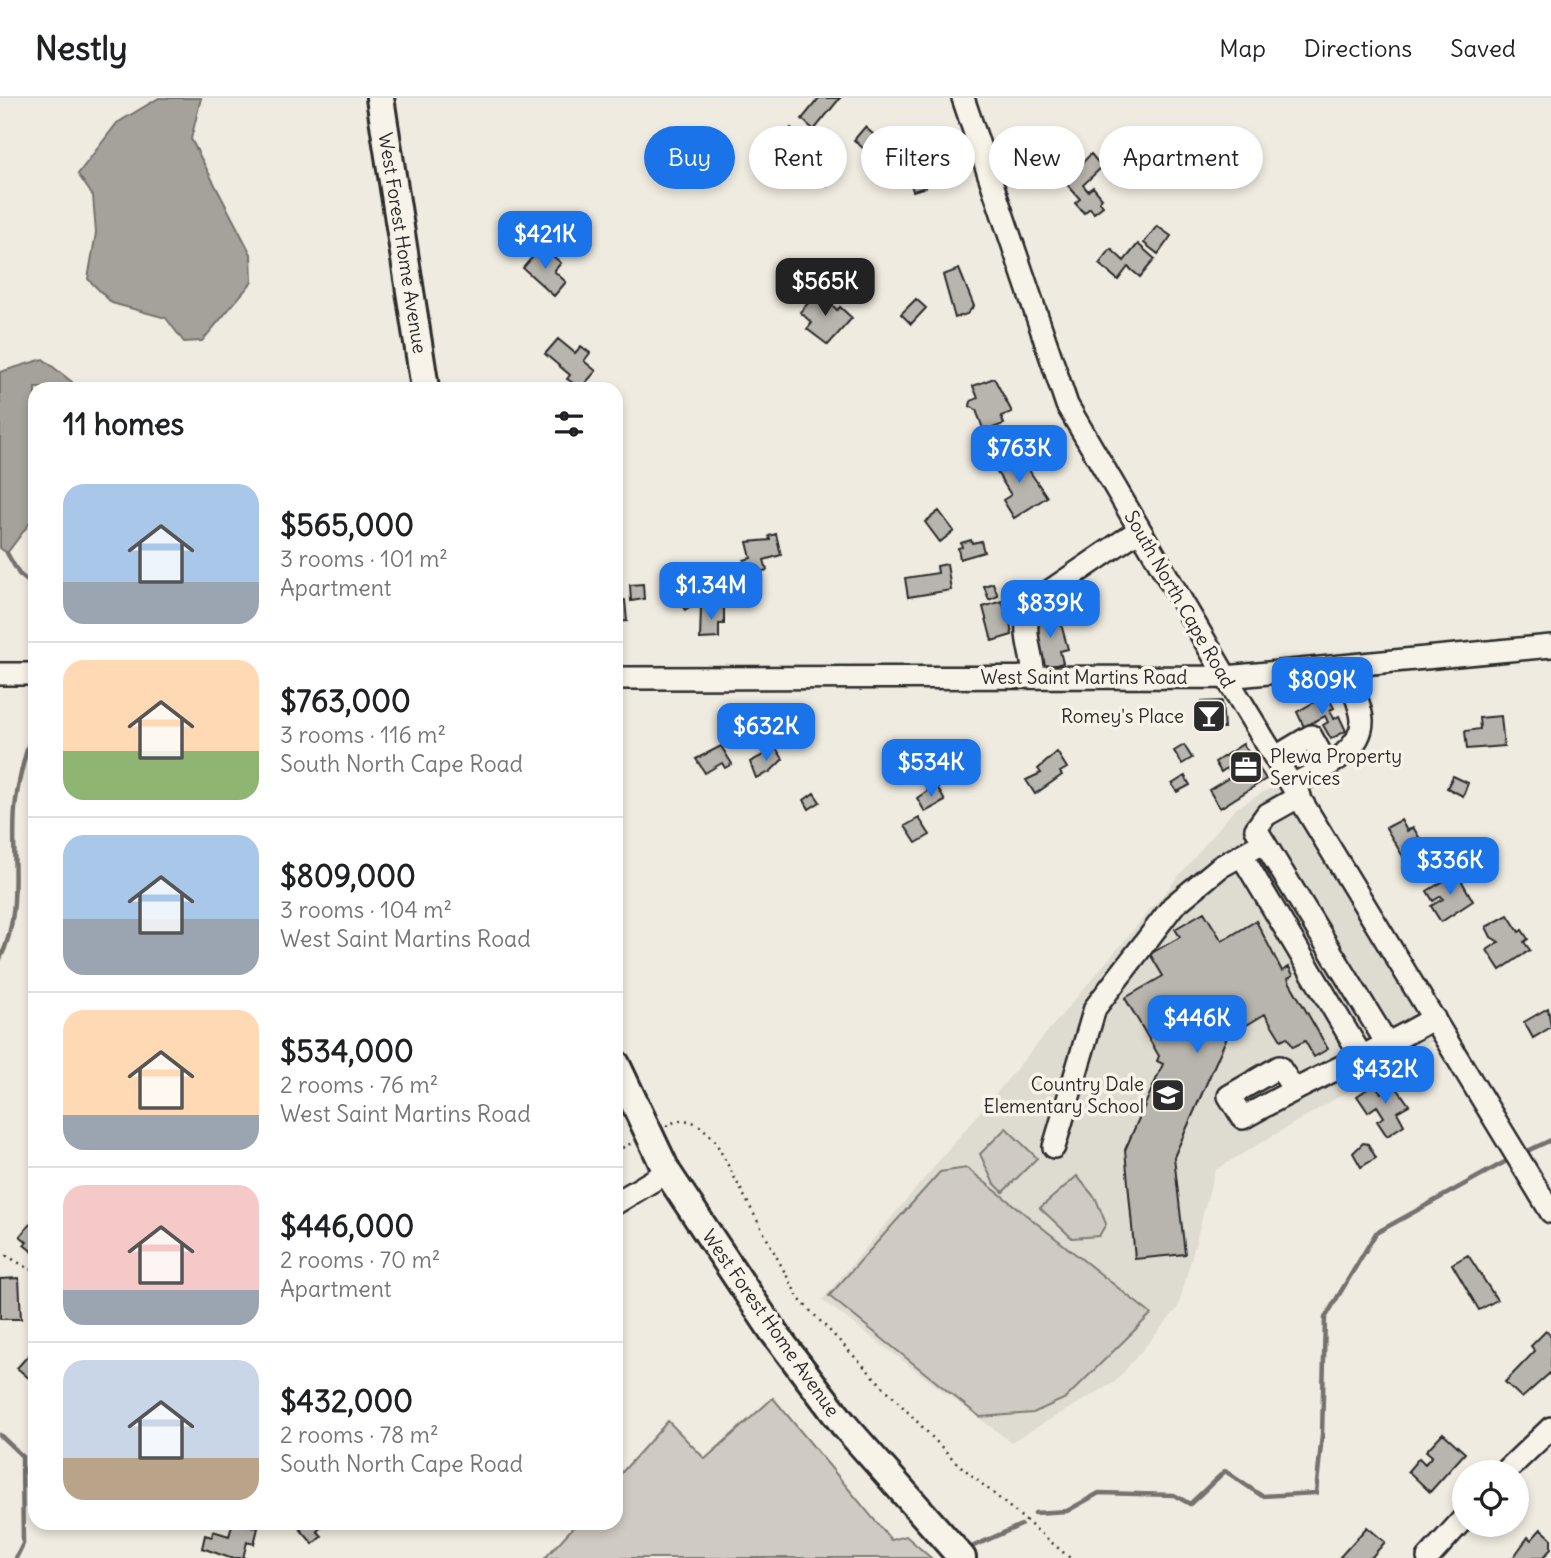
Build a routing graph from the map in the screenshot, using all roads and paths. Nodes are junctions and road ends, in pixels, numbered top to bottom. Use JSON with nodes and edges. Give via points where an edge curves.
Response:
{"nodes":[{"id":1,"x":380,"y":98,"type":"edge"},
{"id":2,"x":963,"y":98,"type":"edge"},
{"id":3,"x":424,"y":382,"type":"edge"},
{"id":4,"x":1139,"y":530,"type":"junction"},
{"id":5,"x":1551,"y":646,"type":"edge"},
{"id":6,"x":1346,"y":667,"type":"junction"},
{"id":7,"x":1300,"y":671,"type":"junction"},
{"id":8,"x":0,"y":674,"type":"edge"},
{"id":9,"x":28,"y":674,"type":"edge"},
{"id":10,"x":1034,"y":677,"type":"junction"},
{"id":11,"x":1226,"y":677,"type":"junction"},
{"id":12,"x":623,"y":678,"type":"edge"},
{"id":13,"x":1257,"y":724,"type":"junction"},
{"id":14,"x":1276,"y":757,"type":"junction"},
{"id":15,"x":1327,"y":765,"type":"junction"},
{"id":16,"x":1297,"y":790,"type":"junction"},
{"id":17,"x":1263,"y":843,"type":"junction"},
{"id":18,"x":1242,"y":856,"type":"junction"},
{"id":19,"x":1434,"y":1018,"type":"junction"},
{"id":20,"x":1388,"y":1045,"type":"junction"},
{"id":21,"x":1362,"y":1057,"type":"junction"},
{"id":22,"x":623,"y":1078,"type":"edge"},
{"id":23,"x":1294,"y":1089,"type":"dead end"},
{"id":24,"x":651,"y":1133,"type":"junction"},
{"id":25,"x":623,"y":1147,"type":"edge"},
{"id":26,"x":1054,"y":1147,"type":"dead end"},
{"id":27,"x":667,"y":1172,"type":"junction"},
{"id":28,"x":623,"y":1199,"type":"edge"},
{"id":29,"x":1551,"y":1212,"type":"edge"},
{"id":30,"x":0,"y":1252,"type":"edge"},
{"id":31,"x":28,"y":1268,"type":"edge"},
{"id":32,"x":1551,"y":1428,"type":"edge"},
{"id":33,"x":1518,"y":1460,"type":"edge"},
{"id":34,"x":1452,"y":1531,"type":"edge"},
{"id":35,"x":958,"y":1554,"type":"edge"},
{"id":36,"x":1070,"y":1558,"type":"edge"},
{"id":37,"x":1428,"y":1558,"type":"edge"}],
"edges":[{"from":1,"to":3,"type":"main road","name":"West Forest Home Avenue"},
{"from":2,"to":4,"type":"street","name":"South North Cape Road","via":[[1067,405]]},
{"from":4,"to":10,"type":"street","via":[[1027,611]]},
{"from":4,"to":11,"type":"street","name":"South North Cape Road"},
{"from":5,"to":6,"type":"street","name":"West Saint Martins Road"},
{"from":6,"to":7,"type":"street","name":"West Saint Martins Road"},
{"from":6,"to":15,"type":"street","via":[[1362,718],[1361,733],[1345,754]]},
{"from":7,"to":11,"type":"street","name":"West Saint Martins Road"},
{"from":7,"to":13,"type":"street","via":[[1261,683],[1255,692]]},
{"from":8,"to":9,"type":"street"},
{"from":10,"to":11,"type":"street","name":"West Saint Martins Road"},
{"from":10,"to":12,"type":"street","name":"West Saint Martins Road"},
{"from":11,"to":13,"type":"street","name":"South North Cape Road"},
{"from":13,"to":14,"type":"street","name":"South North Cape Road"},
{"from":14,"to":15,"type":"street","via":[[1311,736]]},
{"from":14,"to":16,"type":"street","name":"South North Cape Road"},
{"from":15,"to":16,"type":"street"},
{"from":16,"to":17,"type":"street","via":[[1266,814],[1256,829]]},
{"from":16,"to":19,"type":"street","name":"South North Cape Road"},
{"from":17,"to":18,"type":"street"},
{"from":17,"to":20,"type":"street"},
{"from":18,"to":21,"type":"street"},
{"from":18,"to":26,"type":"street","via":[[1220,867],[1173,906],[1095,1008]]},
{"from":19,"to":20,"type":"street"},
{"from":19,"to":29,"type":"street","name":"South North Cape Road"},
{"from":20,"to":21,"type":"street"},
{"from":21,"to":23,"type":"street"},
{"from":22,"to":24,"type":"main road","name":"West Forest Home Avenue"},
{"from":24,"to":25,"type":"path"},
{"from":24,"to":27,"type":"main road","name":"West Forest Home Avenue"},
{"from":24,"to":36,"type":"path","via":[[680,1119],[698,1122],[714,1139],[799,1298],[956,1462]]},
{"from":27,"to":28,"type":"street"},
{"from":27,"to":35,"type":"main road","name":"West Forest Home Avenue","via":[[772,1330],[844,1425]]},
{"from":30,"to":31,"type":"path"},
{"from":32,"to":33,"type":"street"},
{"from":34,"to":37,"type":"street"}]}
